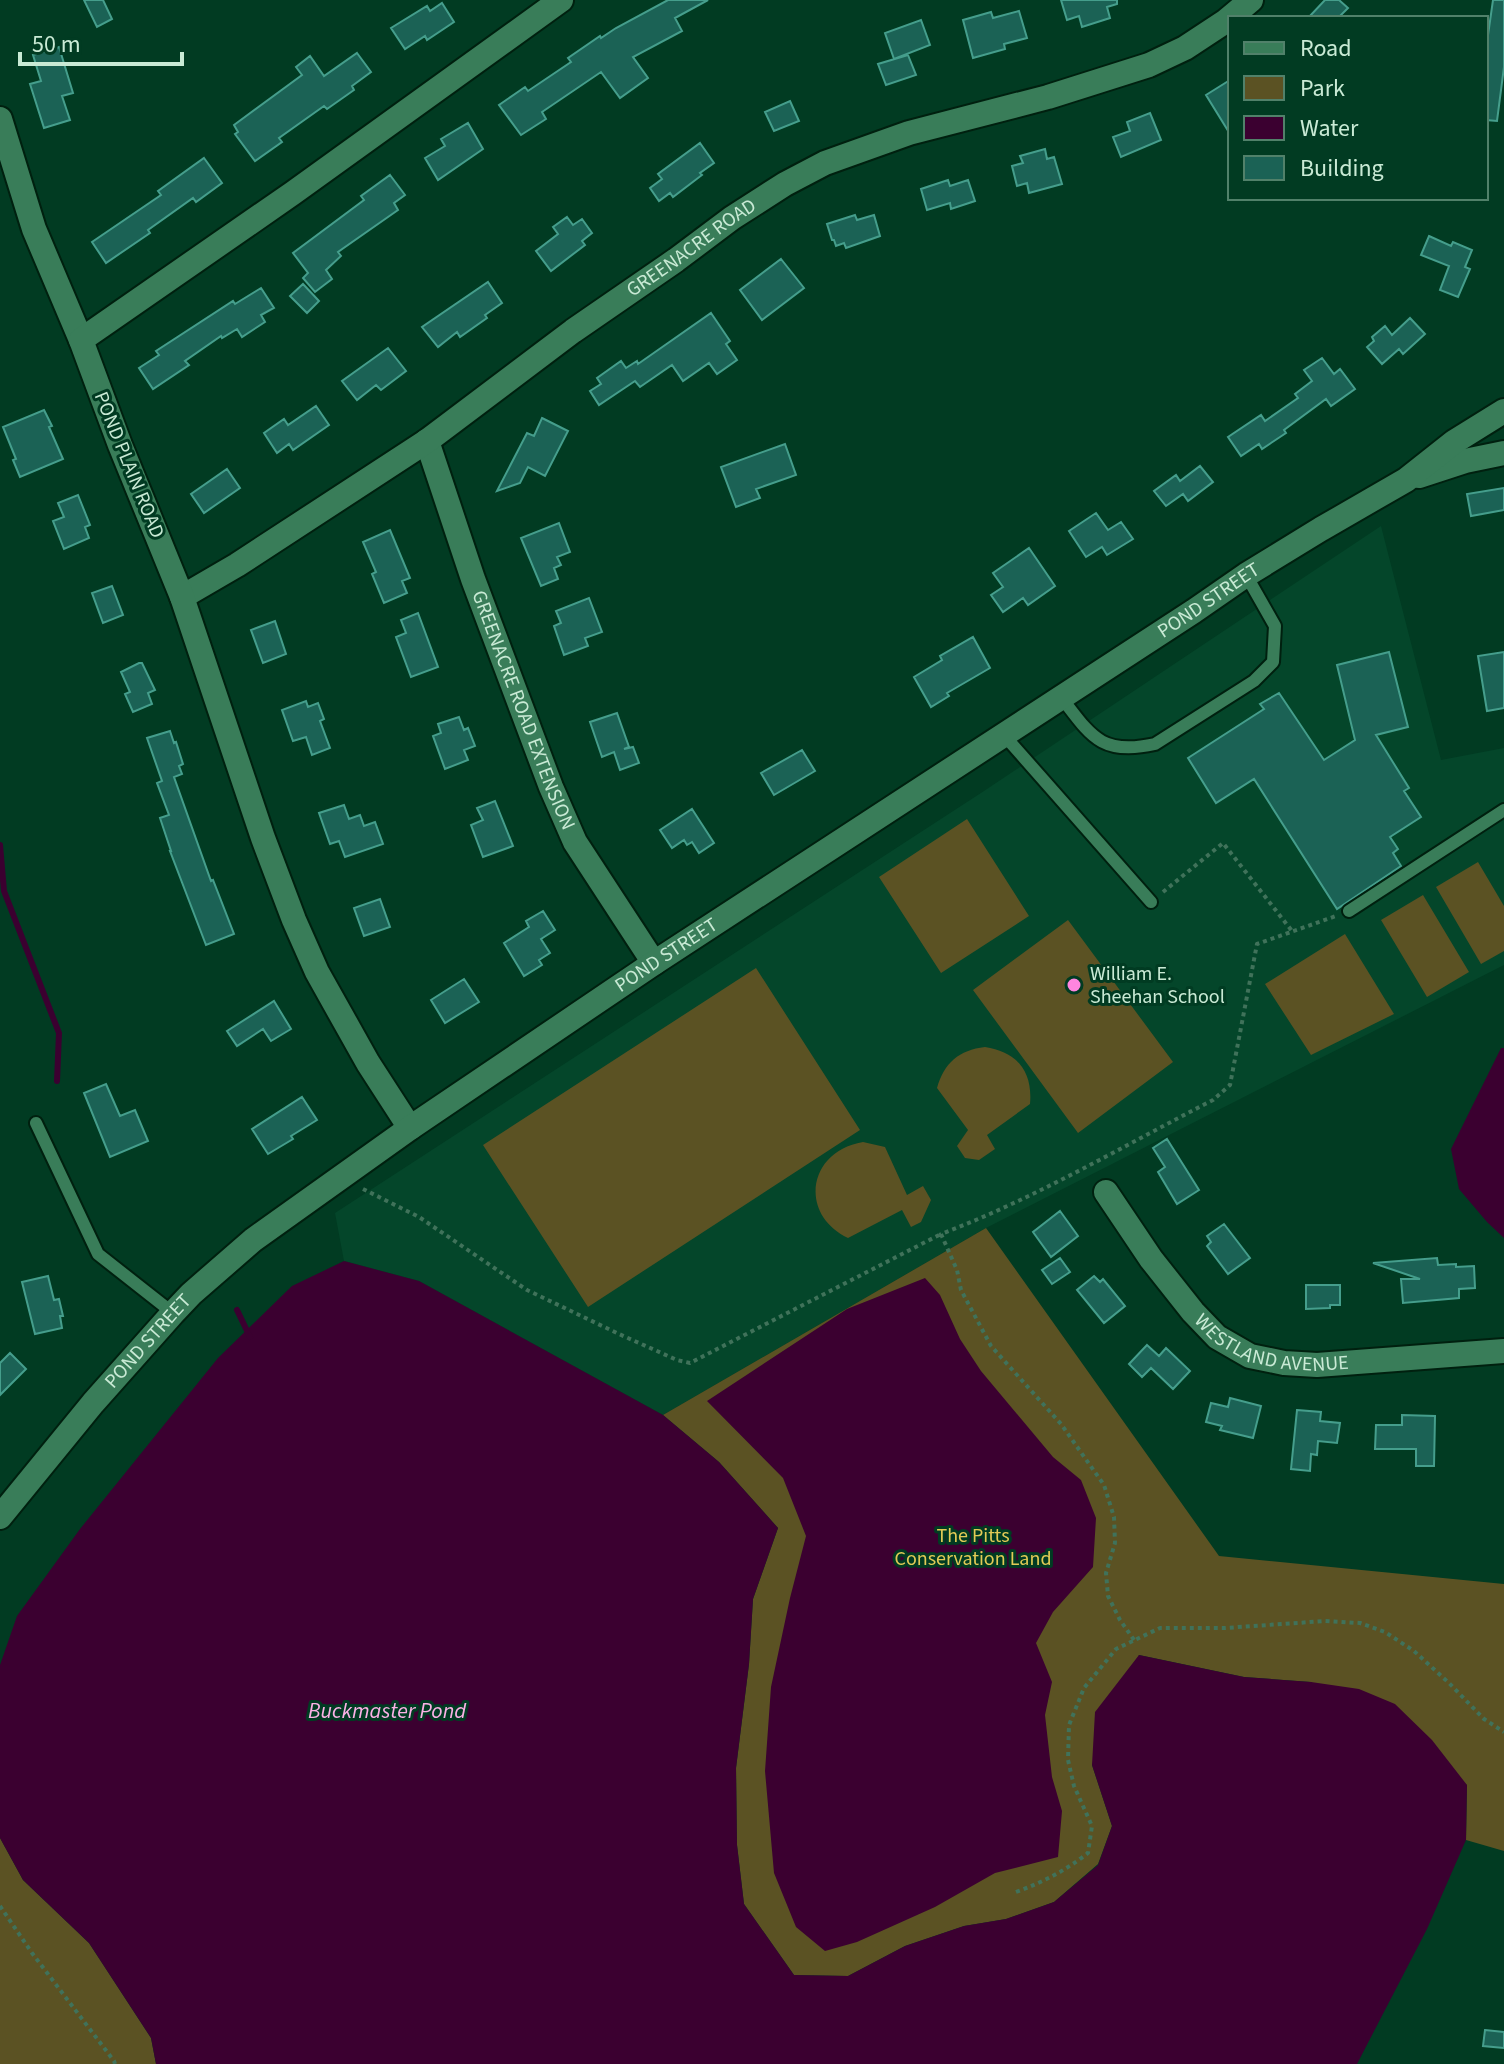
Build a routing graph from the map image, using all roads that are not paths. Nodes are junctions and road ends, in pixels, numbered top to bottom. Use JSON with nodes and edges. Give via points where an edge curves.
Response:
{"nodes":[{"id":1,"x":561,"y":0,"type":"edge"},
{"id":2,"x":1251,"y":0,"type":"edge"},
{"id":3,"x":1232,"y":16,"type":"edge"},
{"id":4,"x":1228,"y":19,"type":"edge"},
{"id":5,"x":0,"y":119,"type":"edge"},
{"id":6,"x":81,"y":340,"type":"junction"},
{"id":7,"x":1504,"y":411,"type":"edge"},
{"id":8,"x":427,"y":441,"type":"junction"},
{"id":9,"x":1504,"y":453,"type":"edge"},
{"id":10,"x":1406,"y":480,"type":"junction"},
{"id":11,"x":1246,"y":575,"type":"junction"},
{"id":12,"x":182,"y":597,"type":"junction"},
{"id":13,"x":1061,"y":697,"type":"junction"},
{"id":14,"x":1003,"y":734,"type":"junction"},
{"id":15,"x":1504,"y":810,"type":"edge"},
{"id":16,"x":1151,"y":902,"type":"road end"},
{"id":17,"x":1349,"y":911,"type":"road end"},
{"id":18,"x":654,"y":963,"type":"junction"},
{"id":19,"x":36,"y":1123,"type":"dead end"},
{"id":20,"x":410,"y":1128,"type":"junction"},
{"id":21,"x":1106,"y":1192,"type":"dead end"},
{"id":22,"x":173,"y":1313,"type":"junction"},
{"id":23,"x":1504,"y":1351,"type":"edge"},
{"id":24,"x":0,"y":1516,"type":"edge"}],
"edges":[{"from":1,"to":6,"type":"street"},
{"from":2,"to":3,"type":"street","name":"GREENACRE ROAD"},
{"from":4,"to":8,"type":"street","name":"GREENACRE ROAD","via":[[1149,65],[909,133],[825,163],[785,184],[573,331]]},
{"from":5,"to":6,"type":"street","name":"POND PLAIN ROAD","via":[[34,229]]},
{"from":6,"to":12,"type":"street","name":"POND PLAIN ROAD"},
{"from":7,"to":10,"type":"street","name":"POND STREET"},
{"from":8,"to":12,"type":"street","name":"GREENACRE ROAD"},
{"from":8,"to":18,"type":"street","name":"GREENACRE ROAD EXTENSION","via":[[551,787],[575,842]]},
{"from":9,"to":10,"type":"street","name":"POND STREET"},
{"from":10,"to":11,"type":"street","name":"POND STREET"},
{"from":11,"to":13,"type":"street","name":"POND STREET"},
{"from":11,"to":13,"type":"lane","via":[[1275,626],[1273,662],[1254,681],[1155,744],[1136,748],[1112,747],[1088,731]]},
{"from":12,"to":20,"type":"street","name":"POND PLAIN ROAD","via":[[294,920],[353,1037]]},
{"from":13,"to":14,"type":"street","name":"POND STREET"},
{"from":14,"to":16,"type":"lane"},
{"from":14,"to":18,"type":"street","name":"POND STREET"},
{"from":15,"to":17,"type":"lane"},
{"from":18,"to":20,"type":"street","name":"POND STREET"},
{"from":19,"to":22,"type":"lane","via":[[98,1254]]},
{"from":20,"to":22,"type":"street","name":"POND STREET","via":[[253,1240]]},
{"from":21,"to":23,"type":"street","name":"WESTLAND AVENUE","via":[[1193,1312],[1217,1337],[1250,1356],[1317,1365]]},
{"from":22,"to":24,"type":"street","name":"POND STREET"}]}
